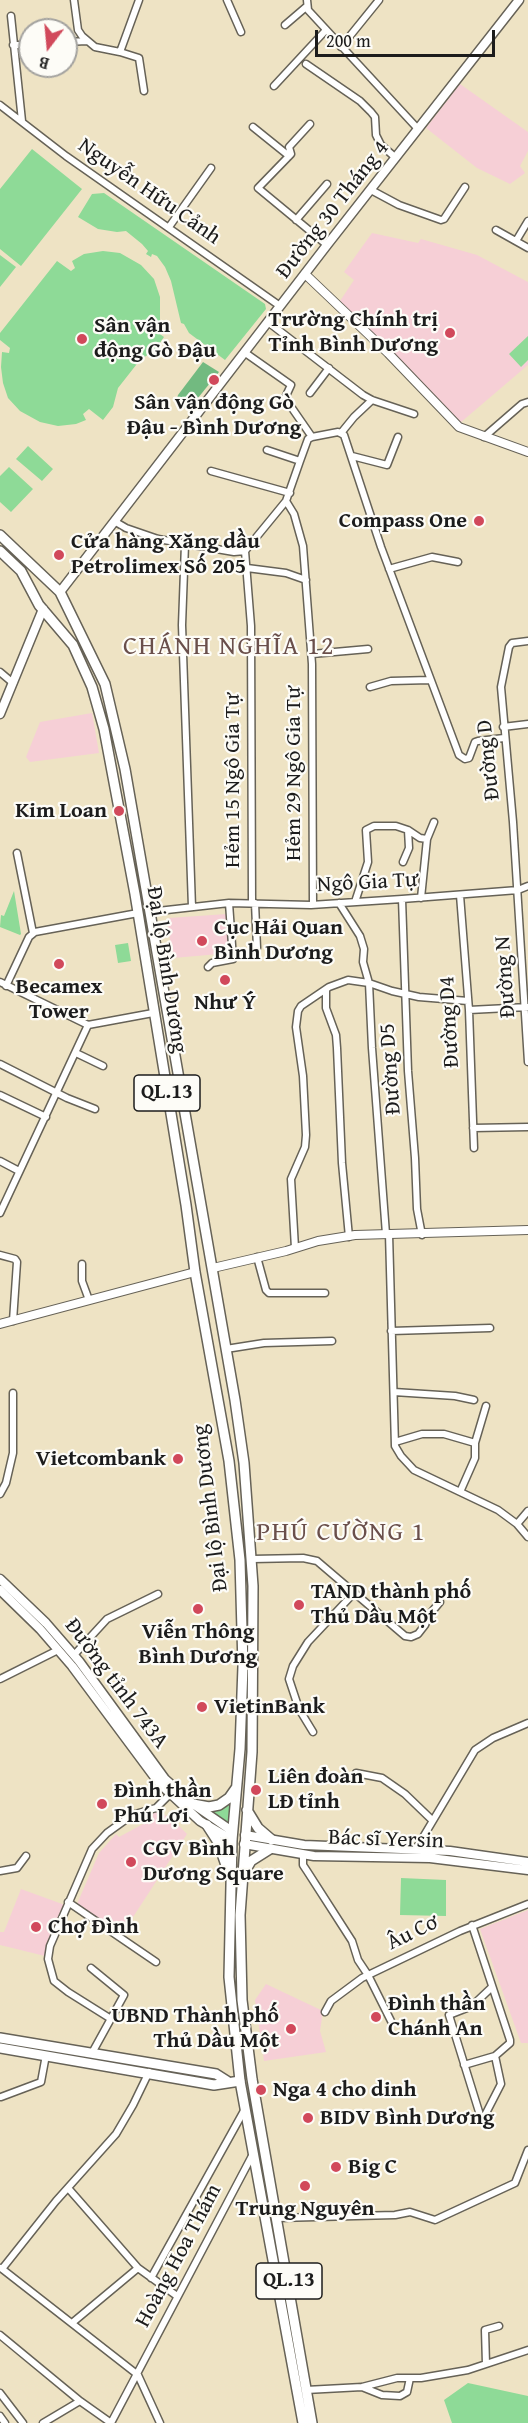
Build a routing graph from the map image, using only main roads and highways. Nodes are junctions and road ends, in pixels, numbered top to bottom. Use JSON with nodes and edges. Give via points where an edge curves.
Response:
{"nodes":[{"id":1,"x":519,"y":0,"type":"edge"},
{"id":2,"x":0,"y":535,"type":"edge"},
{"id":3,"x":0,"y":551,"type":"edge"},
{"id":4,"x":59,"y":592,"type":"junction"},
{"id":5,"x":37,"y":601,"type":"junction"},
{"id":6,"x":43,"y":609,"type":"junction"},
{"id":7,"x":0,"y":714,"type":"edge"},
{"id":8,"x":149,"y":912,"type":"junction"},
{"id":9,"x":138,"y":913,"type":"junction"},
{"id":10,"x":213,"y":1268,"type":"junction"},
{"id":11,"x":195,"y":1272,"type":"junction"},
{"id":12,"x":252,"y":1559,"type":"junction"},
{"id":13,"x":240,"y":1560,"type":"junction"},
{"id":14,"x":0,"y":1579,"type":"edge"},
{"id":15,"x":0,"y":1590,"type":"edge"},
{"id":16,"x":136,"y":1748,"type":"junction"},
{"id":17,"x":237,"y":1786,"type":"junction"},
{"id":18,"x":193,"y":1804,"type":"junction"},
{"id":19,"x":247,"y":1809,"type":"junction"},
{"id":20,"x":207,"y":1825,"type":"junction"},
{"id":21,"x":232,"y":1836,"type":"junction"},
{"id":22,"x":244,"y":1839,"type":"junction"},
{"id":23,"x":271,"y":1844,"type":"junction"},
{"id":24,"x":370,"y":1852,"type":"junction"},
{"id":25,"x":528,"y":1862,"type":"edge"},
{"id":26,"x":509,"y":1863,"type":"junction"},
{"id":27,"x":528,"y":1870,"type":"edge"},
{"id":28,"x":231,"y":1879,"type":"junction"},
{"id":29,"x":241,"y":1881,"type":"junction"},
{"id":30,"x":0,"y":2038,"type":"edge"},
{"id":31,"x":0,"y":2048,"type":"edge"},
{"id":32,"x":252,"y":2079,"type":"junction"},
{"id":33,"x":227,"y":2081,"type":"junction"},
{"id":34,"x":240,"y":2081,"type":"junction"},
{"id":35,"x":303,"y":2423,"type":"edge"},
{"id":36,"x":312,"y":2423,"type":"edge"}],
"edges":[{"from":1,"to":4,"type":"main road","name":"Đường 30 Tháng 4"},
{"from":2,"to":4,"type":"main road","name":"Đại lộ Bình Dương","number":"QL.13"},
{"from":3,"to":5,"type":"main road","number":"QL.13","via":[[21,571]]},
{"from":4,"to":5,"type":"main road","via":[[48,587],[41,590]]},
{"from":4,"to":6,"type":"main road","via":[[61,603],[57,608]]},
{"from":4,"to":8,"type":"main road","name":"Đại lộ Bình Dương","number":"QL.13","via":[[105,684],[125,769]]},
{"from":5,"to":6,"type":"main road","number":"QL.13"},
{"from":6,"to":7,"type":"main road"},
{"from":6,"to":9,"type":"main road","name":"Đại lộ Bình Dương","number":"QL.13","via":[[74,645],[92,687],[104,729]]},
{"from":8,"to":9,"type":"main road"},
{"from":8,"to":10,"type":"main road","name":"Đại lộ Bình Dương","number":"QL.13"},
{"from":9,"to":11,"type":"main road","name":"Đại lộ Bình Dương","number":"QL.13"},
{"from":10,"to":11,"type":"main road"},
{"from":10,"to":12,"type":"main road","name":"Đại lộ Bình Dương","number":"QL.13","via":[[244,1463]]},
{"from":11,"to":13,"type":"main road","name":"Đại lộ Bình Dương","number":"QL.13","via":[[229,1461]]},
{"from":12,"to":13,"type":"main road"},
{"from":12,"to":19,"type":"main road","name":"Đại lộ Bình Dương","number":"QL.13","via":[[252,1752]]},
{"from":13,"to":17,"type":"main road","name":"Đại lộ Bình Dương","number":"QL.13","via":[[243,1666]]},
{"from":14,"to":16,"type":"main road","name":"Đường tỉnh 743A","via":[[74,1655]]},
{"from":15,"to":16,"type":"main road","name":"Đường tỉnh 743A","via":[[58,1650]]},
{"from":16,"to":18,"type":"main road","name":"Đường tỉnh 743A"},
{"from":16,"to":20,"type":"main road","name":"Đường tỉnh 743A","via":[[170,1794]]},
{"from":17,"to":18,"type":"main road","via":[[219,1805]]},
{"from":17,"to":21,"type":"main road","name":"Đại lộ Bình Dương","number":"QL.13"},
{"from":18,"to":21,"type":"main road","name":"Đường tỉnh 743A"},
{"from":19,"to":22,"type":"main road","name":"Đại lộ Bình Dương","number":"QL.13"},
{"from":19,"to":23,"type":"main road"},
{"from":20,"to":21,"type":"main road","name":"Đường tỉnh 743A"},
{"from":20,"to":28,"type":"main road","via":[[221,1848]]},
{"from":21,"to":22,"type":"main road"},
{"from":21,"to":28,"type":"main road","name":"Đại lộ Bình Dương","number":"QL.13"},
{"from":22,"to":23,"type":"main road","name":"Bác sĩ Yersin"},
{"from":22,"to":29,"type":"main road","name":"Đại lộ Bình Dương","number":"QL.13"},
{"from":23,"to":24,"type":"main road","name":"Bác sĩ Yersin"},
{"from":23,"to":24,"type":"main road","name":"Bác sĩ Yersin","via":[[303,1854]]},
{"from":23,"to":29,"type":"main road","via":[[251,1861]]},
{"from":24,"to":26,"type":"main road","name":"Bác sĩ Yersin","via":[[473,1857]]},
{"from":25,"to":26,"type":"main road","name":"Bác sĩ Yersin"},
{"from":26,"to":27,"type":"main road","name":"Bác sĩ Yersin"},
{"from":28,"to":34,"type":"main road","name":"Đại lộ Bình Dương","number":"QL.13","via":[[229,1977]]},
{"from":29,"to":32,"type":"main road","name":"Đại lộ Bình Dương","number":"QL.13","via":[[242,1992]]},
{"from":30,"to":33,"type":"main road","via":[[216,2074]]},
{"from":31,"to":33,"type":"main road","via":[[214,2085]]},
{"from":32,"to":34,"type":"main road"},
{"from":32,"to":36,"type":"main road","name":"Đại lộ Bình Dương","number":"QL.13","via":[[258,2087],[267,2134],[263,2140]]},
{"from":33,"to":34,"type":"main road"},
{"from":34,"to":35,"type":"main road","name":"Đại lộ Bình Dương","number":"QL.13"}]}
